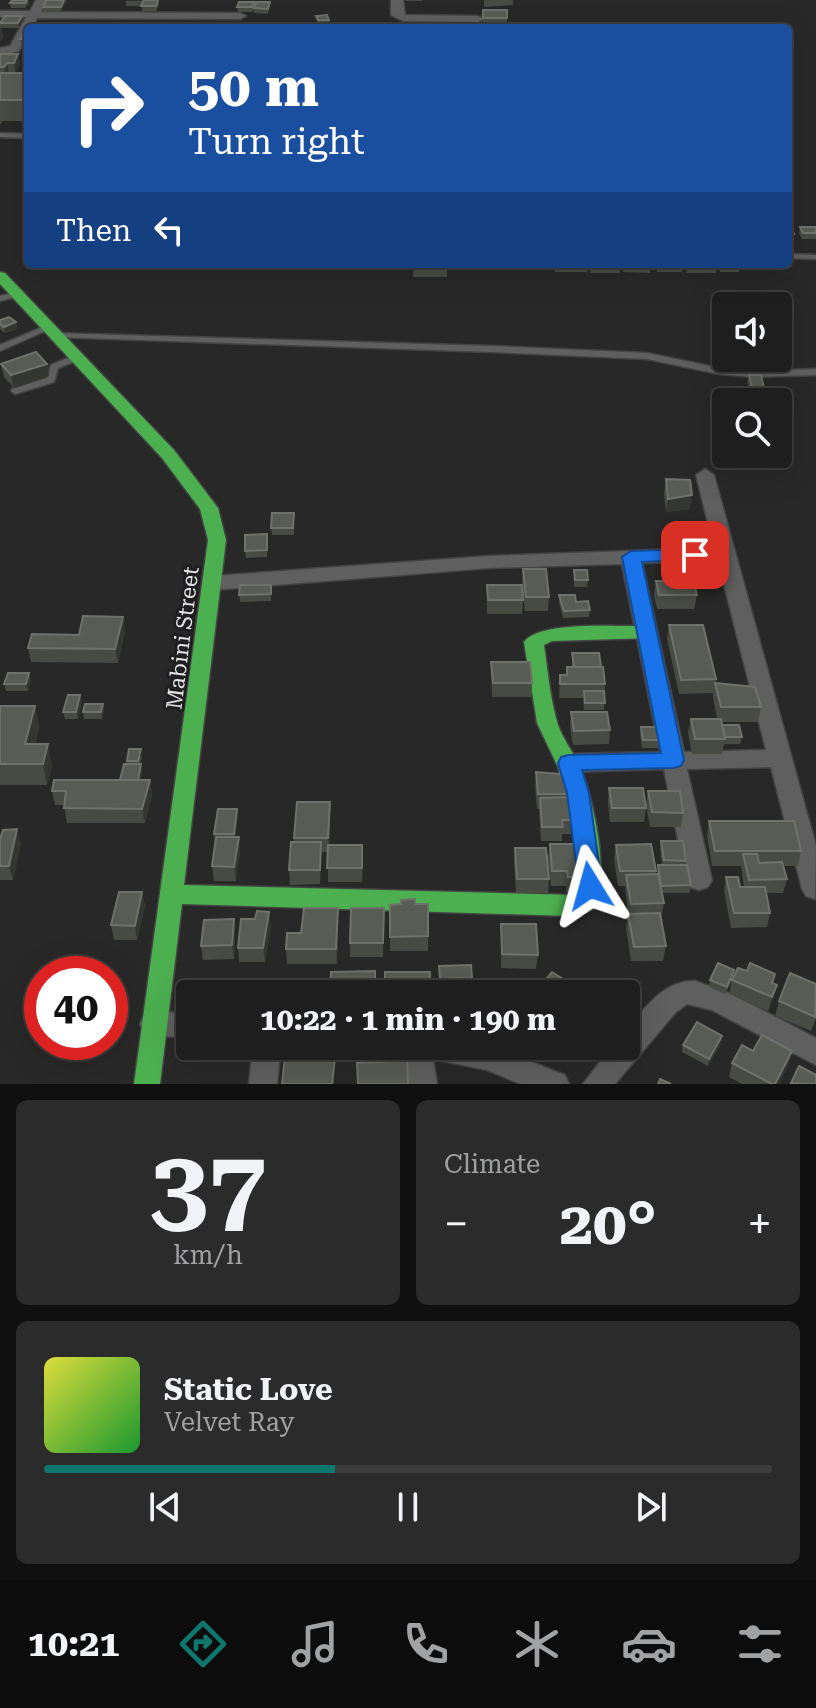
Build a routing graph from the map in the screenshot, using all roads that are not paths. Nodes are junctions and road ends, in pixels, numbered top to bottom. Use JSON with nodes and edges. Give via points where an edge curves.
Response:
{"nodes":[{"id":1,"x":42,"y":0,"type":"edge"},
{"id":2,"x":397,"y":0,"type":"edge"},
{"id":3,"x":0,"y":14,"type":"edge"},
{"id":4,"x":33,"y":14,"type":"junction"},
{"id":5,"x":240,"y":16,"type":"dead end"},
{"id":6,"x":478,"y":19,"type":"dead end"},
{"id":7,"x":28,"y":24,"type":"edge"},
{"id":8,"x":24,"y":31,"type":"edge"},
{"id":9,"x":0,"y":52,"type":"edge"},
{"id":10,"x":0,"y":135,"type":"edge"},
{"id":11,"x":24,"y":136,"type":"edge"},
{"id":12,"x":792,"y":256,"type":"edge"},
{"id":13,"x":816,"y":257,"type":"edge"},
{"id":14,"x":0,"y":276,"type":"edge"},
{"id":15,"x":8,"y":297,"type":"edge"},
{"id":16,"x":51,"y":332,"type":"junction"},
{"id":17,"x":0,"y":348,"type":"edge"},
{"id":18,"x":75,"y":358,"type":"junction"},
{"id":19,"x":816,"y":372,"type":"edge"},
{"id":20,"x":15,"y":391,"type":"dead end"},
{"id":21,"x":705,"y":475,"type":"dead end"},
{"id":22,"x":727,"y":554,"type":"junction"},
{"id":23,"x":631,"y":557,"type":"junction"},
{"id":24,"x":213,"y":583,"type":"junction"},
{"id":25,"x":646,"y":633,"type":"junction"},
{"id":26,"x":781,"y":758,"type":"junction"},
{"id":27,"x":673,"y":760,"type":"junction"},
{"id":28,"x":568,"y":763,"type":"junction"},
{"id":29,"x":699,"y":880,"type":"dead end"},
{"id":30,"x":815,"y":889,"type":"edge"},
{"id":31,"x":172,"y":894,"type":"junction"},
{"id":32,"x":154,"y":1024,"type":"junction"},
{"id":33,"x":176,"y":1025,"type":"edge"},
{"id":34,"x":816,"y":1052,"type":"edge"},
{"id":35,"x":266,"y":1060,"type":"edge"},
{"id":36,"x":419,"y":1060,"type":"edge"},
{"id":37,"x":493,"y":1060,"type":"edge"},
{"id":38,"x":147,"y":1084,"type":"edge"},
{"id":39,"x":263,"y":1084,"type":"edge"},
{"id":40,"x":423,"y":1084,"type":"edge"},
{"id":41,"x":555,"y":1084,"type":"edge"},
{"id":42,"x":597,"y":1084,"type":"edge"}],
"edges":[{"from":1,"to":4,"type":"street"},
{"from":2,"to":6,"type":"street","via":[[396,13],[403,18]]},
{"from":3,"to":4,"type":"street"},
{"from":4,"to":5,"type":"street"},
{"from":4,"to":7,"type":"street"},
{"from":8,"to":9,"type":"street","via":[[15,48]]},
{"from":10,"to":11,"type":"lane"},
{"from":12,"to":13,"type":"lane"},
{"from":14,"to":15,"type":"main road","name":"Mabini Street"},
{"from":15,"to":16,"type":"main road","name":"Mabini Street"},
{"from":16,"to":17,"type":"lane"},
{"from":16,"to":18,"type":"main road","name":"Mabini Street"},
{"from":16,"to":19,"type":"lane","via":[[647,356],[719,371]]},
{"from":18,"to":20,"type":"lane","via":[[54,367],[51,380]]},
{"from":18,"to":24,"type":"main road","name":"Mabini Street","via":[[168,454],[209,508],[217,540]]},
{"from":21,"to":22,"type":"street"},
{"from":22,"to":23,"type":"street"},
{"from":22,"to":26,"type":"street"},
{"from":23,"to":24,"type":"street"},
{"from":23,"to":25,"type":"street"},
{"from":24,"to":31,"type":"main road","name":"Mabini Street"},
{"from":25,"to":27,"type":"street"},
{"from":25,"to":28,"type":"main road","via":[[549,635],[534,642],[551,736]]},
{"from":26,"to":27,"type":"street"},
{"from":26,"to":30,"type":"street"},
{"from":27,"to":28,"type":"street"},
{"from":27,"to":29,"type":"street"},
{"from":28,"to":31,"type":"main road","via":[[578,793],[590,886],[586,902],[579,905]]},
{"from":31,"to":32,"type":"main road","name":"Mabini Street"},
{"from":32,"to":33,"type":"street"},
{"from":32,"to":38,"type":"main road","name":"Mabini Street"},
{"from":34,"to":42,"type":"street","via":[[707,997],[686,993],[666,1004]]},
{"from":35,"to":39,"type":"street"},
{"from":36,"to":40,"type":"street"},
{"from":37,"to":41,"type":"street"}]}
